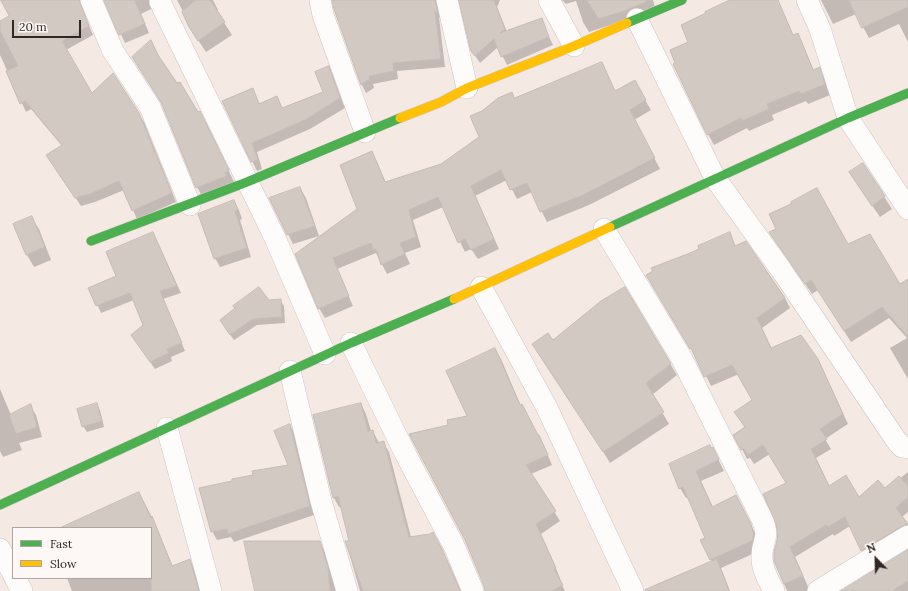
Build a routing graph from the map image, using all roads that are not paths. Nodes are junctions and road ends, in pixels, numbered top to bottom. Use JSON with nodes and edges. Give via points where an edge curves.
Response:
{"nodes":[{"id":1,"x":91,"y":0,"type":"edge"},
{"id":2,"x":320,"y":0,"type":"edge"},
{"id":3,"x":447,"y":0,"type":"edge"},
{"id":4,"x":549,"y":0,"type":"edge"},
{"id":5,"x":682,"y":0,"type":"edge"},
{"id":6,"x":807,"y":0,"type":"edge"},
{"id":7,"x":160,"y":2,"type":"dead end"},
{"id":8,"x":638,"y":19,"type":"junction"},
{"id":9,"x":574,"y":46,"type":"junction"},
{"id":10,"x":467,"y":88,"type":"junction"},
{"id":11,"x":908,"y":93,"type":"edge"},
{"id":12,"x":848,"y":118,"type":"junction"},
{"id":13,"x":365,"y":132,"type":"junction"},
{"id":14,"x":715,"y":178,"type":"junction"},
{"id":15,"x":247,"y":182,"type":"junction"},
{"id":16,"x":190,"y":205,"type":"junction"},
{"id":17,"x":908,"y":209,"type":"edge"},
{"id":18,"x":604,"y":229,"type":"junction"},
{"id":19,"x":91,"y":241,"type":"dead end"},
{"id":20,"x":481,"y":287,"type":"junction"},
{"id":21,"x":351,"y":343,"type":"junction"},
{"id":22,"x":325,"y":354,"type":"junction"},
{"id":23,"x":290,"y":371,"type":"junction"},
{"id":24,"x":167,"y":428,"type":"junction"},
{"id":25,"x":908,"y":448,"type":"edge"},
{"id":26,"x":0,"y":505,"type":"edge"},
{"id":27,"x":908,"y":536,"type":"edge"},
{"id":28,"x":0,"y":550,"type":"edge"},
{"id":29,"x":12,"y":572,"type":"edge"},
{"id":30,"x":16,"y":579,"type":"edge"},
{"id":31,"x":22,"y":591,"type":"edge"},
{"id":32,"x":211,"y":591,"type":"edge"},
{"id":33,"x":347,"y":591,"type":"edge"},
{"id":34,"x":473,"y":591,"type":"edge"},
{"id":35,"x":633,"y":591,"type":"edge"},
{"id":36,"x":774,"y":591,"type":"edge"},
{"id":37,"x":818,"y":591,"type":"edge"}],
"edges":[{"from":1,"to":16,"type":"street","via":[[113,52],[150,107]]},
{"from":2,"to":13,"type":"street","via":[[323,15]]},
{"from":3,"to":10,"type":"street"},
{"from":4,"to":9,"type":"street"},
{"from":5,"to":8,"type":"street"},
{"from":6,"to":12,"type":"street","via":[[820,29]]},
{"from":7,"to":15,"type":"street"},
{"from":8,"to":9,"type":"street"},
{"from":8,"to":14,"type":"street"},
{"from":9,"to":10,"type":"street"},
{"from":10,"to":13,"type":"street","via":[[441,102]]},
{"from":11,"to":12,"type":"street"},
{"from":12,"to":14,"type":"street"},
{"from":12,"to":17,"type":"street"},
{"from":13,"to":15,"type":"street"},
{"from":14,"to":18,"type":"street"},
{"from":14,"to":25,"type":"street","via":[[782,271],[896,440],[902,447]]},
{"from":15,"to":16,"type":"street"},
{"from":15,"to":22,"type":"street"},
{"from":16,"to":19,"type":"street"},
{"from":18,"to":20,"type":"street"},
{"from":18,"to":36,"type":"street","via":[[681,357],[762,519],[766,538],[762,560]]},
{"from":20,"to":21,"type":"street"},
{"from":20,"to":35,"type":"street","via":[[547,408]]},
{"from":21,"to":22,"type":"street"},
{"from":21,"to":34,"type":"street","via":[[454,546]]},
{"from":22,"to":23,"type":"street"},
{"from":23,"to":24,"type":"street"},
{"from":23,"to":33,"type":"street","via":[[321,500]]},
{"from":24,"to":26,"type":"street"},
{"from":24,"to":32,"type":"street"},
{"from":27,"to":37,"type":"street"},
{"from":28,"to":29,"type":"street"},
{"from":30,"to":31,"type":"street"}]}
